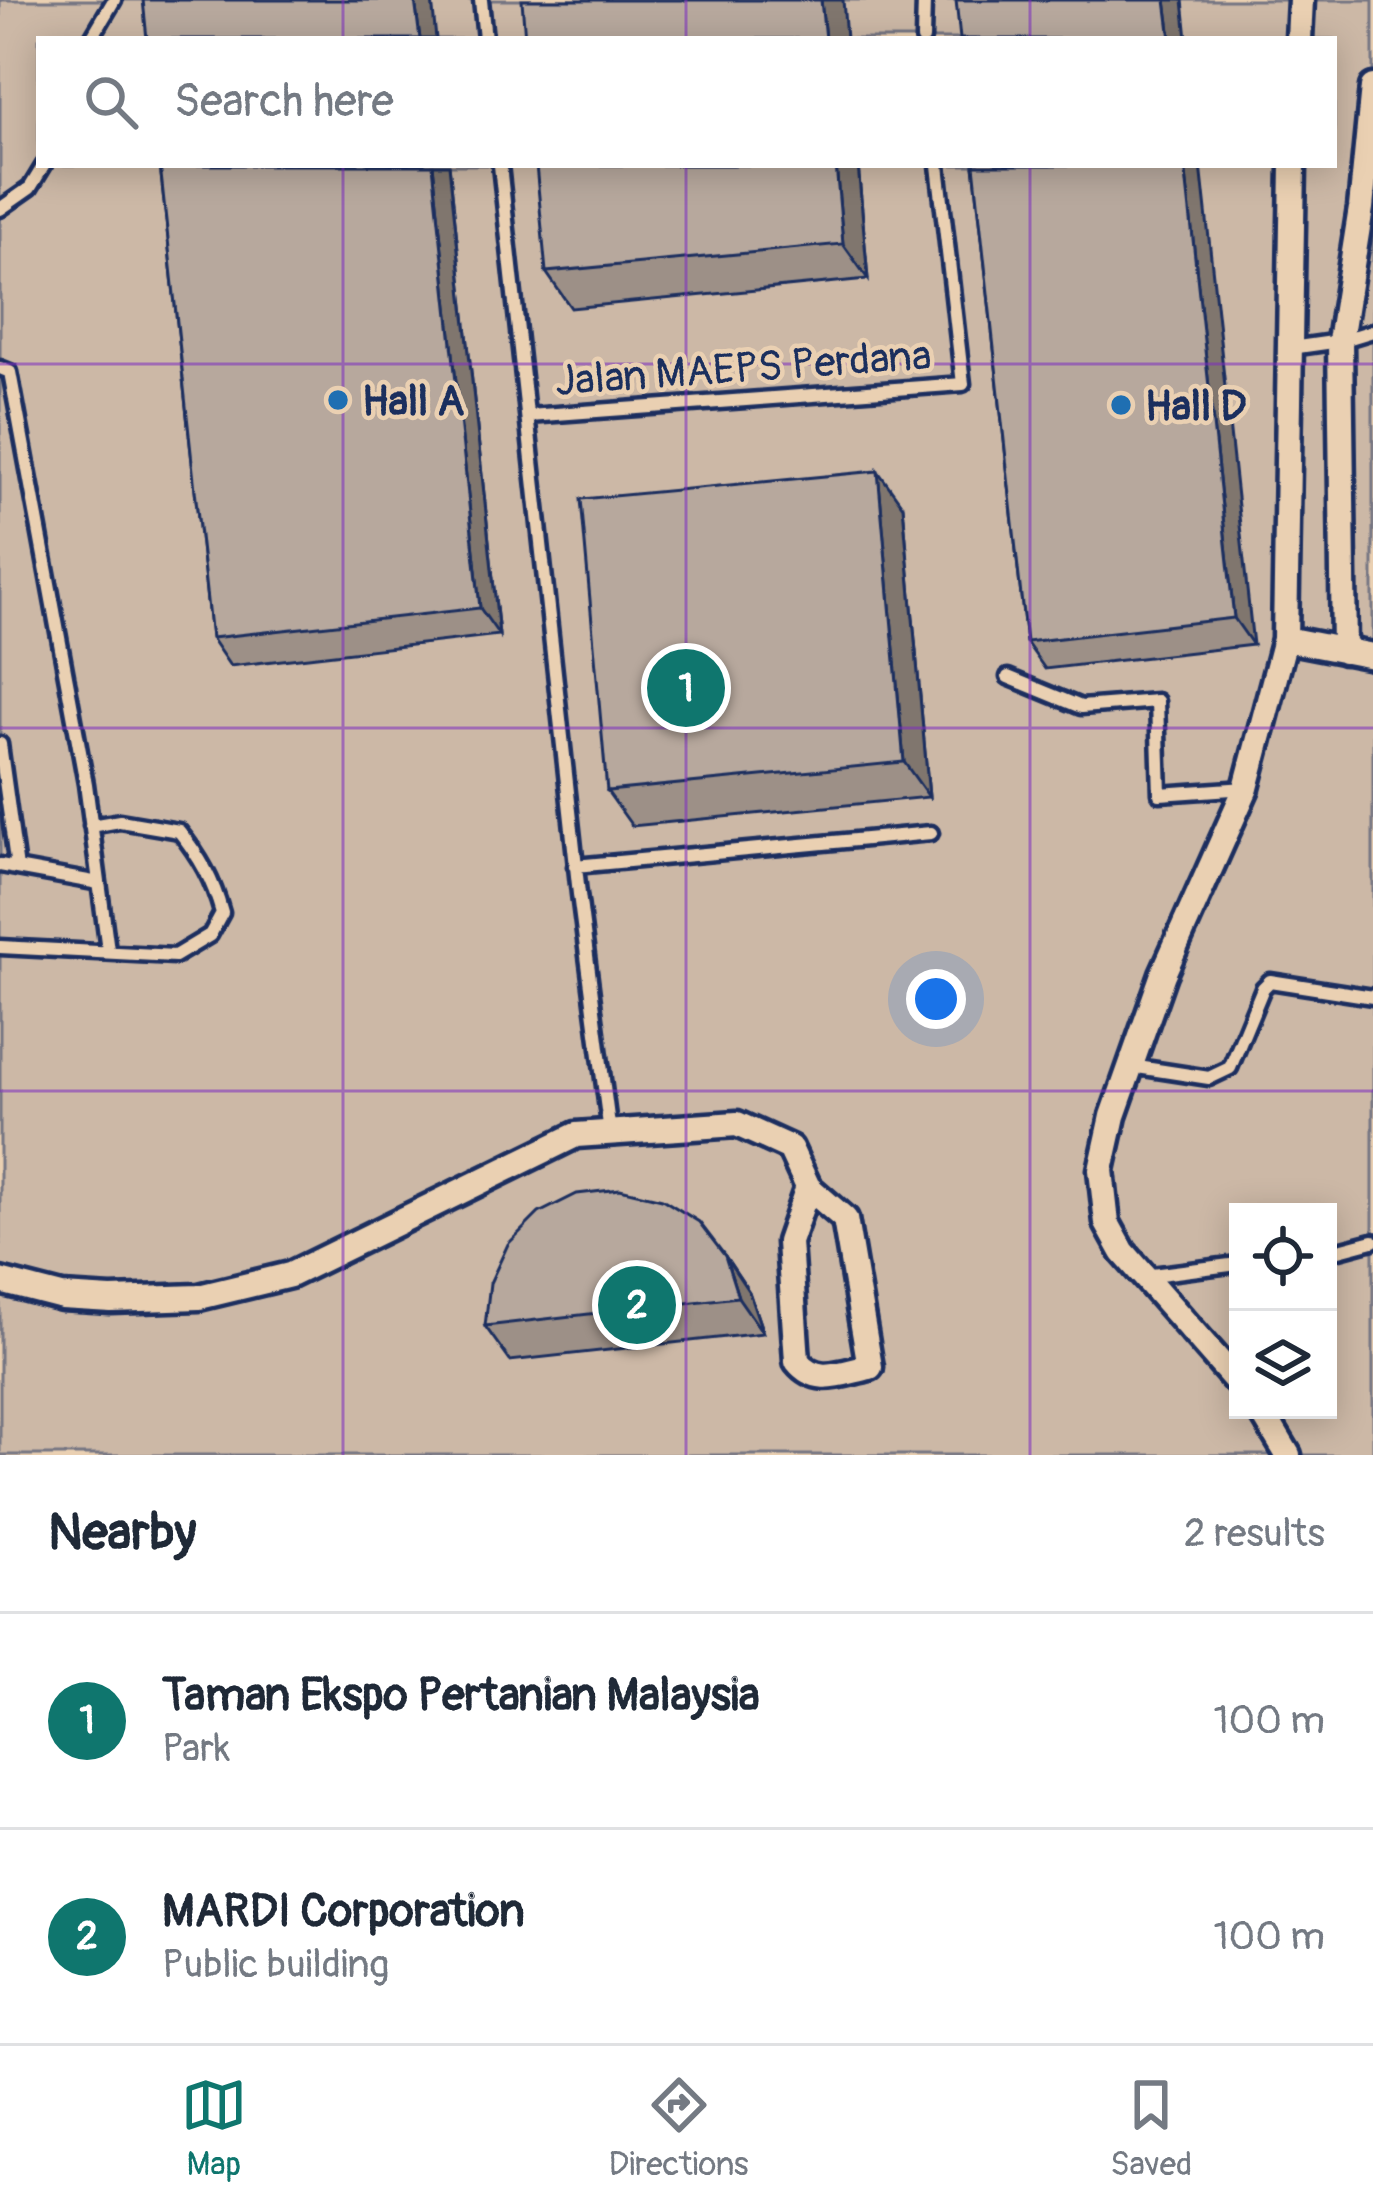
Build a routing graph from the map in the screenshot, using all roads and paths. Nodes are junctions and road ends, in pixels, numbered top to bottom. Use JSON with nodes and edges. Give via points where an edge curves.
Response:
{"nodes":[{"id":1,"x":114,"y":0,"type":"edge"},
{"id":2,"x":481,"y":0,"type":"edge"},
{"id":3,"x":924,"y":0,"type":"edge"},
{"id":4,"x":1301,"y":0,"type":"edge"},
{"id":5,"x":94,"y":36,"type":"edge"},
{"id":6,"x":485,"y":36,"type":"edge"},
{"id":7,"x":923,"y":36,"type":"edge"},
{"id":8,"x":1299,"y":36,"type":"edge"},
{"id":9,"x":1373,"y":87,"type":"edge"},
{"id":10,"x":42,"y":168,"type":"edge"},
{"id":11,"x":500,"y":168,"type":"edge"},
{"id":12,"x":938,"y":168,"type":"edge"},
{"id":13,"x":1293,"y":168,"type":"edge"},
{"id":14,"x":0,"y":209,"type":"edge"},
{"id":15,"x":1373,"y":331,"type":"edge"},
{"id":16,"x":1340,"y":341,"type":"junction"},
{"id":17,"x":1289,"y":348,"type":"junction"},
{"id":18,"x":0,"y":368,"type":"edge"},
{"id":19,"x":529,"y":416,"type":"junction"},
{"id":20,"x":1285,"y":639,"type":"junction"},
{"id":21,"x":1344,"y":651,"type":"junction"},
{"id":22,"x":1373,"y":656,"type":"edge"},
{"id":23,"x":1009,"y":677,"type":"dead end"},
{"id":24,"x":0,"y":744,"type":"edge"},
{"id":25,"x":1246,"y":788,"type":"junction"},
{"id":26,"x":91,"y":826,"type":"junction"},
{"id":27,"x":931,"y":833,"type":"dead end"},
{"id":28,"x":0,"y":865,"type":"edge"},
{"id":29,"x":575,"y":866,"type":"junction"},
{"id":30,"x":17,"y":868,"type":"junction"},
{"id":31,"x":99,"y":884,"type":"junction"},
{"id":32,"x":0,"y":947,"type":"edge"},
{"id":33,"x":108,"y":950,"type":"junction"},
{"id":34,"x":1373,"y":997,"type":"edge"},
{"id":35,"x":1131,"y":1066,"type":"junction"},
{"id":36,"x":610,"y":1132,"type":"junction"},
{"id":37,"x":808,"y":1187,"type":"junction"},
{"id":38,"x":1373,"y":1241,"type":"edge"},
{"id":39,"x":1337,"y":1251,"type":"edge"},
{"id":40,"x":1229,"y":1265,"type":"edge"},
{"id":41,"x":1143,"y":1276,"type":"junction"},
{"id":42,"x":0,"y":1281,"type":"edge"},
{"id":43,"x":1229,"y":1373,"type":"edge"},
{"id":44,"x":1266,"y":1419,"type":"edge"},
{"id":45,"x":1288,"y":1455,"type":"edge"}],
"edges":[{"from":1,"to":5,"type":"lane"},
{"from":2,"to":6,"type":"lane"},
{"from":3,"to":7,"type":"lane"},
{"from":4,"to":8,"type":"street"},
{"from":9,"to":16,"type":"street"},
{"from":10,"to":14,"type":"lane"},
{"from":11,"to":19,"type":"lane"},
{"from":12,"to":19,"type":"lane","name":"Jalan MAEPS Perdana","via":[[963,384]]},
{"from":13,"to":17,"type":"street"},
{"from":15,"to":16,"type":"lane"},
{"from":16,"to":17,"type":"lane"},
{"from":16,"to":21,"type":"street"},
{"from":17,"to":20,"type":"street"},
{"from":18,"to":26,"type":"lane","via":[[10,372]]},
{"from":19,"to":29,"type":"lane"},
{"from":20,"to":21,"type":"street"},
{"from":20,"to":25,"type":"street"},
{"from":21,"to":22,"type":"street"},
{"from":23,"to":25,"type":"lane","via":[[1082,707],[1157,700],[1160,794]]},
{"from":24,"to":30,"type":"lane"},
{"from":25,"to":35,"type":"street"},
{"from":26,"to":31,"type":"lane"},
{"from":26,"to":33,"type":"lane","via":[[120,821],[179,831],[202,859],[222,913],[210,934],[175,956]]},
{"from":27,"to":29,"type":"lane"},
{"from":28,"to":30,"type":"lane"},
{"from":29,"to":36,"type":"lane"},
{"from":30,"to":31,"type":"lane"},
{"from":31,"to":33,"type":"lane"},
{"from":32,"to":33,"type":"lane"},
{"from":34,"to":35,"type":"lane","via":[[1270,980],[1231,1068],[1220,1076]]},
{"from":35,"to":41,"type":"street","via":[[1101,1170],[1107,1223]]},
{"from":36,"to":37,"type":"street","via":[[737,1124],[790,1148]]},
{"from":36,"to":42,"type":"street","via":[[576,1135],[290,1275],[222,1292],[111,1300]]},
{"from":37,"to":37,"type":"street","via":[[845,1219],[870,1367],[818,1378],[797,1361],[789,1242]]},
{"from":38,"to":39,"type":"lane"},
{"from":40,"to":41,"type":"lane"},
{"from":41,"to":43,"type":"street"},
{"from":44,"to":45,"type":"street"}]}
